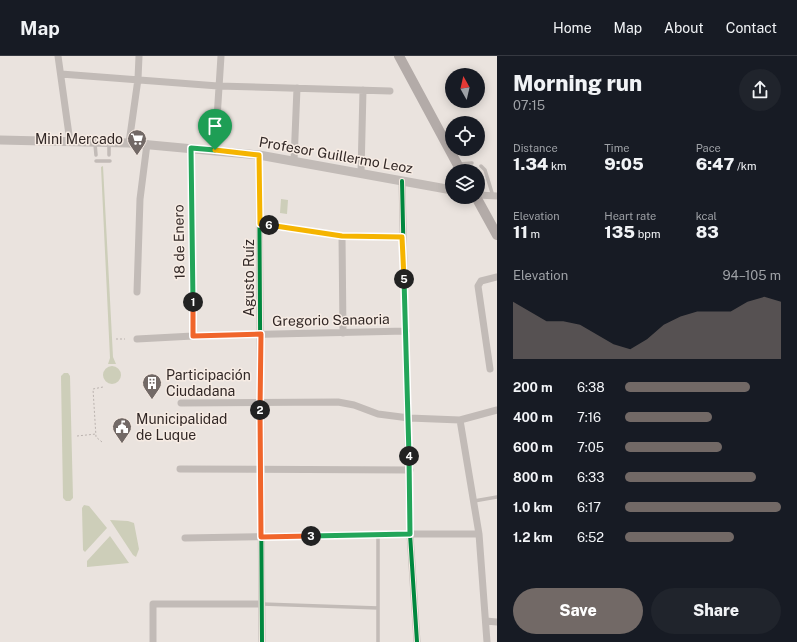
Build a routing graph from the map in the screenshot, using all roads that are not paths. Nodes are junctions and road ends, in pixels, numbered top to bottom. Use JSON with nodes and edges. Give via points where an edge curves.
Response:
{"nodes":[{"id":1,"x":58,"y":56,"type":"edge"},
{"id":2,"x":138,"y":56,"type":"edge"},
{"id":3,"x":221,"y":56,"type":"edge"},
{"id":4,"x":399,"y":56,"type":"edge"},
{"id":5,"x":61,"y":74,"type":"junction"},
{"id":6,"x":138,"y":80,"type":"junction"},
{"id":7,"x":218,"y":86,"type":"junction"},
{"id":8,"x":297,"y":88,"type":"junction"},
{"id":9,"x":363,"y":90,"type":"junction"},
{"id":10,"x":390,"y":91,"type":"dead end"},
{"id":11,"x":0,"y":140,"type":"edge"},
{"id":12,"x":70,"y":142,"type":"junction"},
{"id":13,"x":95,"y":143,"type":"junction"},
{"id":14,"x":108,"y":143,"type":"junction"},
{"id":15,"x":129,"y":143,"type":"junction"},
{"id":16,"x":147,"y":144,"type":"junction"},
{"id":17,"x":191,"y":148,"type":"junction"},
{"id":18,"x":215,"y":150,"type":"junction"},
{"id":19,"x":96,"y":155,"type":"dead end"},
{"id":20,"x":109,"y":155,"type":"dead end"},
{"id":21,"x":259,"y":155,"type":"junction"},
{"id":22,"x":96,"y":161,"type":"dead end"},
{"id":23,"x":110,"y":161,"type":"dead end"},
{"id":24,"x":294,"y":161,"type":"junction"},
{"id":25,"x":463,"y":164,"type":"edge"},
{"id":26,"x":485,"y":172,"type":"edge"},
{"id":27,"x":361,"y":173,"type":"junction"},
{"id":28,"x":402,"y":181,"type":"junction"},
{"id":29,"x":445,"y":189,"type":"edge"},
{"id":30,"x":485,"y":195,"type":"edge"},
{"id":31,"x":495,"y":196,"type":"edge"},
{"id":32,"x":480,"y":204,"type":"edge"},
{"id":33,"x":260,"y":224,"type":"junction"},
{"id":34,"x":497,"y":235,"type":"edge"},
{"id":35,"x":342,"y":236,"type":"junction"},
{"id":36,"x":402,"y":237,"type":"junction"},
{"id":37,"x":497,"y":277,"type":"edge"},
{"id":38,"x":137,"y":292,"type":"dead end"},
{"id":39,"x":406,"y":331,"type":"junction"},
{"id":40,"x":343,"y":333,"type":"junction"},
{"id":41,"x":261,"y":334,"type":"junction"},
{"id":42,"x":193,"y":336,"type":"junction"},
{"id":43,"x":137,"y":339,"type":"dead end"},
{"id":44,"x":490,"y":369,"type":"dead end"},
{"id":45,"x":260,"y":402,"type":"junction"},
{"id":46,"x":181,"y":403,"type":"dead end"},
{"id":47,"x":497,"y":410,"type":"edge"},
{"id":48,"x":409,"y":418,"type":"junction"},
{"id":49,"x":460,"y":420,"type":"junction"},
{"id":50,"x":180,"y":469,"type":"dead end"},
{"id":51,"x":261,"y":470,"type":"junction"},
{"id":52,"x":410,"y":470,"type":"junction"},
{"id":53,"x":497,"y":497,"type":"edge"},
{"id":54,"x":474,"y":501,"type":"junction"},
{"id":55,"x":378,"y":534,"type":"junction"},
{"id":56,"x":410,"y":534,"type":"junction"},
{"id":57,"x":479,"y":534,"type":"junction"},
{"id":58,"x":261,"y":537,"type":"junction"},
{"id":59,"x":185,"y":538,"type":"dead end"},
{"id":60,"x":262,"y":604,"type":"junction"},
{"id":61,"x":378,"y":608,"type":"junction"},
{"id":62,"x":486,"y":621,"type":"junction"},
{"id":63,"x":497,"y":622,"type":"edge"},
{"id":64,"x":153,"y":642,"type":"edge"},
{"id":65,"x":262,"y":642,"type":"edge"},
{"id":66,"x":378,"y":642,"type":"edge"},
{"id":67,"x":417,"y":642,"type":"edge"},
{"id":68,"x":487,"y":642,"type":"edge"}],
"edges":[{"from":1,"to":5,"type":"street"},
{"from":2,"to":6,"type":"street"},
{"from":3,"to":7,"type":"street"},
{"from":4,"to":25,"type":"main road"},
{"from":5,"to":6,"type":"street"},
{"from":5,"to":12,"type":"street"},
{"from":6,"to":7,"type":"street"},
{"from":6,"to":15,"type":"street"},
{"from":7,"to":8,"type":"street"},
{"from":7,"to":18,"type":"street"},
{"from":8,"to":9,"type":"street"},
{"from":8,"to":24,"type":"street"},
{"from":9,"to":10,"type":"street"},
{"from":9,"to":27,"type":"street"},
{"from":11,"to":12,"type":"street","name":"Profesor Guillermo Leoz"},
{"from":12,"to":13,"type":"street","name":"Profesor Guillermo Leoz"},
{"from":13,"to":14,"type":"street","name":"Profesor Guillermo Leoz"},
{"from":13,"to":19,"type":"lane"},
{"from":14,"to":15,"type":"street","name":"Profesor Guillermo Leoz"},
{"from":14,"to":20,"type":"lane"},
{"from":15,"to":16,"type":"street","name":"Profesor Guillermo Leoz"},
{"from":16,"to":17,"type":"street","name":"Profesor Guillermo Leoz"},
{"from":16,"to":38,"type":"street","via":[[140,199]]},
{"from":17,"to":18,"type":"street","name":"Profesor Guillermo Leoz"},
{"from":17,"to":42,"type":"street","name":"18 de Enero"},
{"from":18,"to":21,"type":"street","name":"Profesor Guillermo Leoz"},
{"from":21,"to":24,"type":"street","name":"Profesor Guillermo Leoz"},
{"from":21,"to":33,"type":"street","name":"Agusto Ruíz"},
{"from":22,"to":23,"type":"lane"},
{"from":24,"to":27,"type":"street","name":"Profesor Guillermo Leoz"},
{"from":26,"to":31,"type":"lane"},
{"from":27,"to":28,"type":"street","name":"Profesor Guillermo Leoz"},
{"from":28,"to":29,"type":"street","name":"Profesor Guillermo Leoz"},
{"from":28,"to":36,"type":"street"},
{"from":30,"to":31,"type":"street"},
{"from":32,"to":34,"type":"main road"},
{"from":33,"to":35,"type":"street"},
{"from":33,"to":41,"type":"street","name":"Agusto Ruíz"},
{"from":35,"to":36,"type":"street"},
{"from":35,"to":40,"type":"street"},
{"from":36,"to":39,"type":"street"},
{"from":37,"to":44,"type":"street","via":[[481,281],[478,286]]},
{"from":39,"to":40,"type":"street","name":"Gregorio Sanaoria"},
{"from":39,"to":48,"type":"street"},
{"from":40,"to":41,"type":"street","name":"Gregorio Sanaoria"},
{"from":41,"to":42,"type":"street","name":"Gregorio Sanaoria"},
{"from":41,"to":45,"type":"street","name":"Agusto Ruíz"},
{"from":42,"to":43,"type":"street","name":"Gregorio Sanaoria"},
{"from":45,"to":46,"type":"street"},
{"from":45,"to":48,"type":"street","via":[[338,402],[378,414]]},
{"from":45,"to":51,"type":"street","name":"Agusto Ruíz"},
{"from":47,"to":49,"type":"street"},
{"from":48,"to":49,"type":"street"},
{"from":48,"to":52,"type":"street"},
{"from":49,"to":54,"type":"street"},
{"from":50,"to":51,"type":"street"},
{"from":51,"to":52,"type":"street"},
{"from":51,"to":58,"type":"street","name":"Agusto Ruíz"},
{"from":52,"to":56,"type":"street"},
{"from":53,"to":54,"type":"lane"},
{"from":54,"to":57,"type":"street"},
{"from":55,"to":56,"type":"street"},
{"from":55,"to":58,"type":"street"},
{"from":55,"to":61,"type":"lane"},
{"from":56,"to":57,"type":"street"},
{"from":56,"to":67,"type":"street"},
{"from":57,"to":62,"type":"street"},
{"from":58,"to":59,"type":"street"},
{"from":58,"to":60,"type":"street","name":"Agusto Ruíz"},
{"from":60,"to":61,"type":"lane"},
{"from":60,"to":64,"type":"street","via":[[153,604]]},
{"from":60,"to":65,"type":"street","name":"Agusto Ruíz"},
{"from":61,"to":66,"type":"lane"},
{"from":62,"to":63,"type":"street"},
{"from":62,"to":68,"type":"street"}]}
